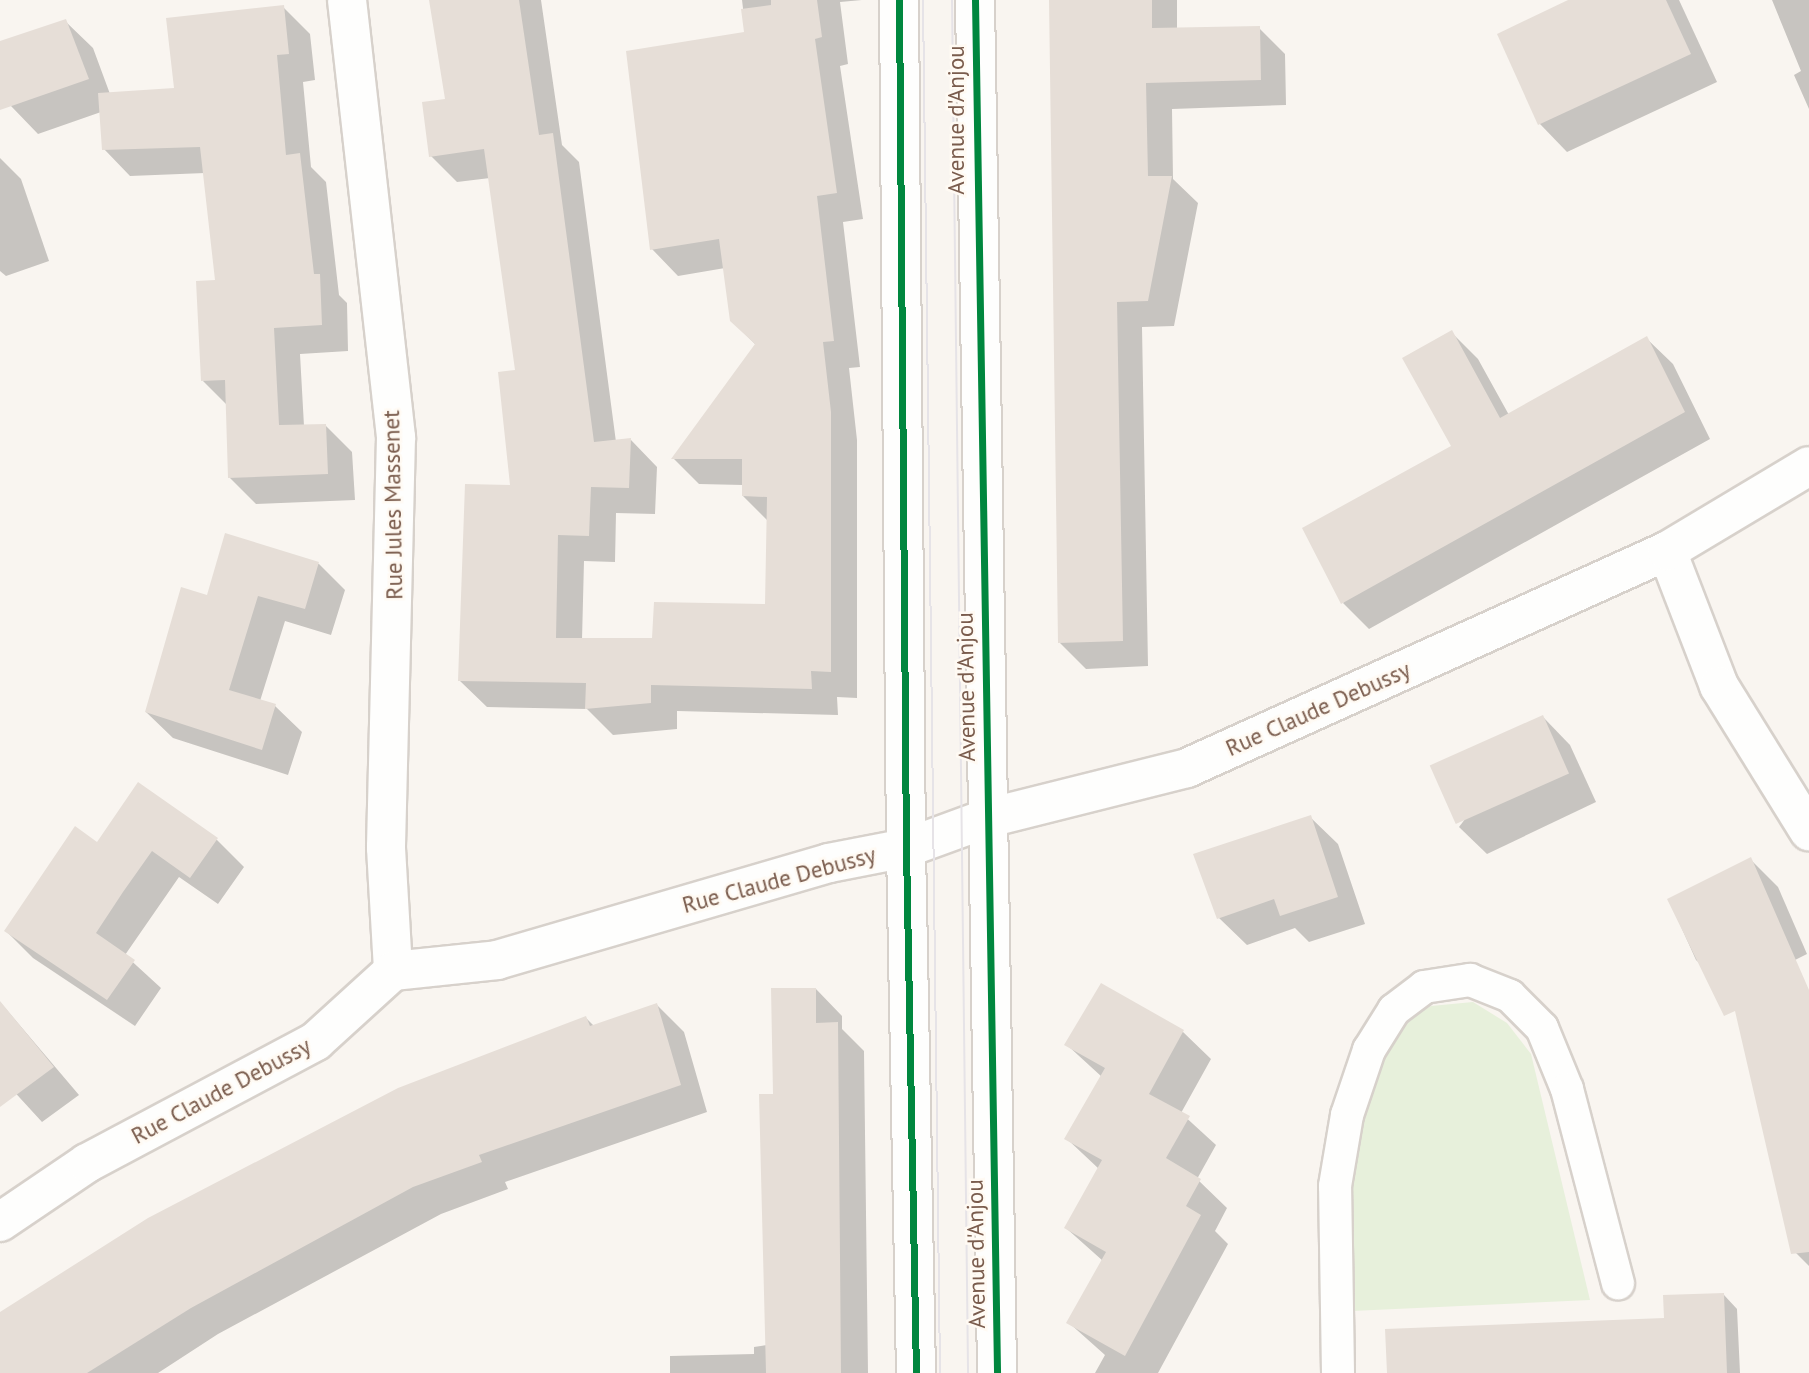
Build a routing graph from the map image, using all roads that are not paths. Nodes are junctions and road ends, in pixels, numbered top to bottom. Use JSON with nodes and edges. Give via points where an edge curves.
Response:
{"nodes":[{"id":1,"x":347,"y":0,"type":"edge"},
{"id":2,"x":898,"y":0,"type":"edge"},
{"id":3,"x":975,"y":0,"type":"edge"},
{"id":4,"x":1809,"y":466,"type":"edge"},
{"id":5,"x":1667,"y":551,"type":"junction"},
{"id":6,"x":988,"y":818,"type":"junction"},
{"id":7,"x":1809,"y":831,"type":"edge"},
{"id":8,"x":906,"y":848,"type":"junction"},
{"id":9,"x":393,"y":971,"type":"junction"},
{"id":10,"x":0,"y":1222,"type":"edge"},
{"id":11,"x":1618,"y":1283,"type":"dead end"},
{"id":12,"x":916,"y":1373,"type":"edge"},
{"id":13,"x":997,"y":1373,"type":"edge"},
{"id":14,"x":1338,"y":1373,"type":"edge"}],
"edges":[{"from":1,"to":9,"type":"street","name":"Rue Jules Massenet","via":[[396,437],[386,848]]},
{"from":2,"to":8,"type":"street"},
{"from":3,"to":6,"type":"street","name":"Avenue d'Anjou"},
{"from":4,"to":5,"type":"street","name":"Rue Claude Debussy"},
{"from":5,"to":6,"type":"street","name":"Rue Claude Debussy","via":[[1186,768]]},
{"from":5,"to":7,"type":"street","via":[[1719,686]]},
{"from":6,"to":8,"type":"street","name":"Rue Claude Debussy"},
{"from":6,"to":13,"type":"street","name":"Avenue d'Anjou"},
{"from":8,"to":9,"type":"street","name":"Rue Claude Debussy","via":[[829,863],[497,960]]},
{"from":8,"to":12,"type":"street"},
{"from":9,"to":10,"type":"street","name":"Rue Claude Debussy","via":[[316,1041],[88,1163]]},
{"from":11,"to":14,"type":"lane","via":[[1567,1089],[1542,1028],[1510,996],[1471,980],[1424,987],[1394,1010],[1369,1050],[1347,1115],[1335,1186]]}]}
